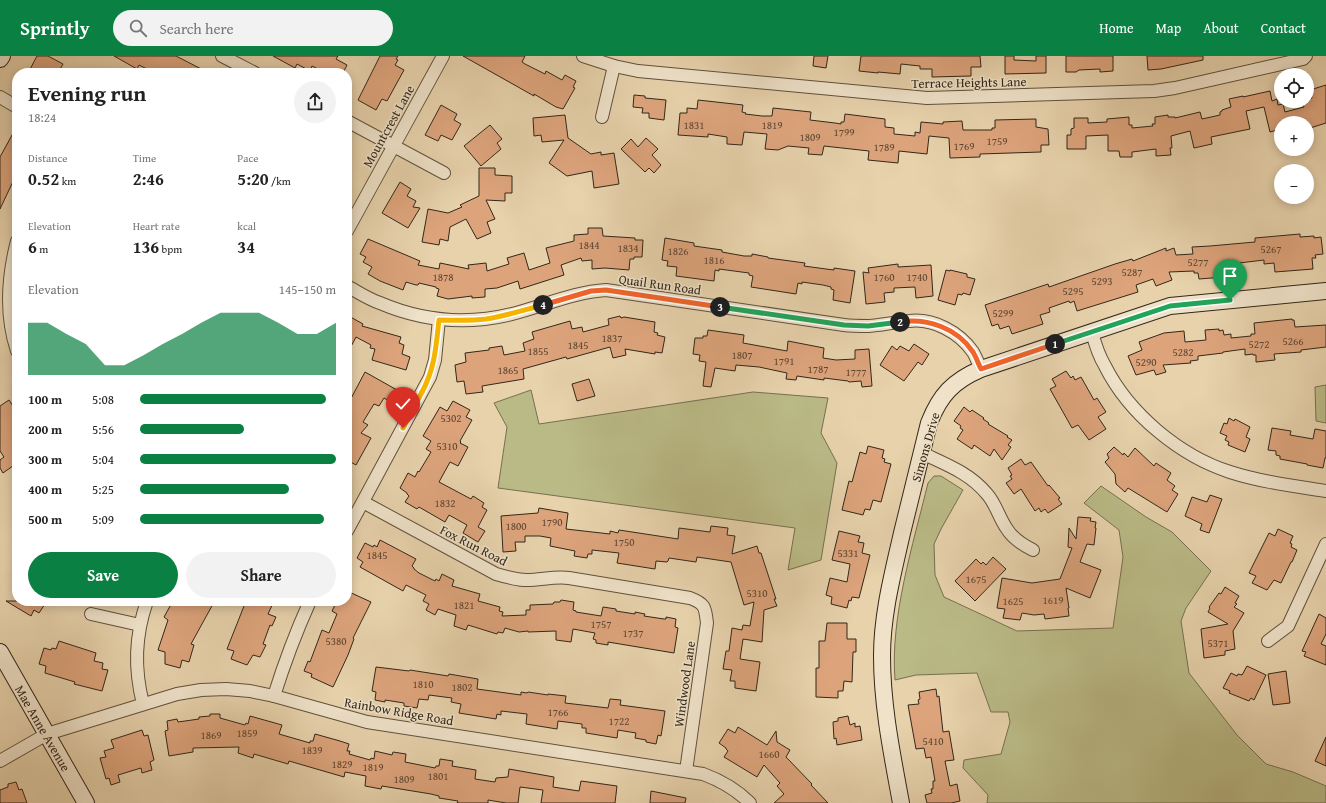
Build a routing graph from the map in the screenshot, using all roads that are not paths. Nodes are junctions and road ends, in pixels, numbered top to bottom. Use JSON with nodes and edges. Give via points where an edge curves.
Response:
{"nodes":[{"id":1,"x":2,"y":56,"type":"edge"},
{"id":2,"x":222,"y":56,"type":"edge"},
{"id":3,"x":442,"y":56,"type":"edge"},
{"id":4,"x":583,"y":56,"type":"edge"},
{"id":5,"x":1306,"y":56,"type":"edge"},
{"id":6,"x":0,"y":59,"type":"edge"},
{"id":7,"x":614,"y":66,"type":"junction"},
{"id":8,"x":245,"y":68,"type":"edge"},
{"id":9,"x":0,"y":97,"type":"edge"},
{"id":10,"x":12,"y":104,"type":"edge"},
{"id":11,"x":602,"y":117,"type":"dead end"},
{"id":12,"x":352,"y":124,"type":"edge"},
{"id":13,"x":394,"y":146,"type":"junction"},
{"id":14,"x":444,"y":173,"type":"dead end"},
{"id":15,"x":352,"y":223,"type":"edge"},
{"id":16,"x":12,"y":267,"type":"edge"},
{"id":17,"x":352,"y":289,"type":"edge"},
{"id":18,"x":1326,"y":291,"type":"edge"},
{"id":19,"x":439,"y":320,"type":"junction"},
{"id":20,"x":12,"y":330,"type":"edge"},
{"id":21,"x":1092,"y":332,"type":"junction"},
{"id":22,"x":981,"y":369,"type":"junction"},
{"id":23,"x":922,"y":453,"type":"junction"},
{"id":24,"x":1326,"y":491,"type":"edge"},
{"id":25,"x":363,"y":502,"type":"junction"},
{"id":26,"x":352,"y":522,"type":"edge"},
{"id":27,"x":1326,"y":544,"type":"edge"},
{"id":28,"x":1033,"y":550,"type":"dead end"},
{"id":29,"x":700,"y":602,"type":"joint"},
{"id":30,"x":146,"y":606,"type":"edge"},
{"id":31,"x":308,"y":606,"type":"edge"},
{"id":32,"x":91,"y":614,"type":"dead end"},
{"id":33,"x":140,"y":625,"type":"junction"},
{"id":34,"x":1268,"y":640,"type":"dead end"},
{"id":35,"x":0,"y":652,"type":"edge"},
{"id":36,"x":274,"y":696,"type":"junction"},
{"id":37,"x":143,"y":704,"type":"junction"},
{"id":38,"x":47,"y":734,"type":"junction"},
{"id":39,"x":0,"y":761,"type":"edge"},
{"id":40,"x":686,"y":771,"type":"junction"},
{"id":41,"x":86,"y":803,"type":"edge"},
{"id":42,"x":750,"y":803,"type":"edge"},
{"id":43,"x":901,"y":803,"type":"edge"}],
"edges":[{"from":1,"to":6,"type":"street"},
{"from":2,"to":8,"type":"street"},
{"from":3,"to":13,"type":"street","name":"Mountcrest Lane"},
{"from":4,"to":7,"type":"street","name":"Terrace Heights Lane"},
{"from":5,"to":7,"type":"street","name":"Terrace Heights Lane","via":[[1303,59],[1154,91],[927,98],[638,71]]},
{"from":7,"to":11,"type":"street"},
{"from":9,"to":10,"type":"street"},
{"from":12,"to":13,"type":"street"},
{"from":13,"to":14,"type":"street"},
{"from":13,"to":15,"type":"street","name":"Mountcrest Lane"},
{"from":16,"to":20,"type":"street","via":[[9,303]]},
{"from":17,"to":19,"type":"street","name":"Quail Run Road","via":[[402,312]]},
{"from":18,"to":21,"type":"street","name":"Simons Drive","via":[[1170,306]]},
{"from":19,"to":22,"type":"street","name":"Quail Run Road","via":[[486,319],[591,291],[606,290],[844,325],[868,326],[910,320],[924,321],[953,332],[964,341]]},
{"from":19,"to":25,"type":"street","via":[[435,360],[430,377]]},
{"from":21,"to":22,"type":"street","name":"Simons Drive"},
{"from":21,"to":24,"type":"street","via":[[1104,366],[1131,405],[1152,426],[1183,449],[1229,472]]},
{"from":22,"to":23,"type":"street","name":"Simons Drive","via":[[967,375],[942,396],[929,423]]},
{"from":23,"to":28,"type":"street","via":[[974,480],[997,508],[1007,529],[1020,543]]},
{"from":23,"to":43,"type":"street","name":"Simons Drive","via":[[890,584],[882,654],[887,726]]},
{"from":25,"to":26,"type":"street"},
{"from":25,"to":29,"type":"street","name":"Fox Run Road","via":[[496,574],[512,579],[569,578],[690,598]]},
{"from":27,"to":34,"type":"street","via":[[1288,626]]},
{"from":29,"to":40,"type":"street","name":"Windwood Lane","via":[[705,610],[707,623]]},
{"from":30,"to":33,"type":"street"},
{"from":31,"to":36,"type":"street","via":[[290,647]]},
{"from":32,"to":33,"type":"street"},
{"from":33,"to":37,"type":"street","via":[[136,666]]},
{"from":35,"to":38,"type":"street","name":"Mae Anne Avenue"},
{"from":36,"to":37,"type":"street","name":"Rainbow Ridge Road","via":[[232,689],[201,690]]},
{"from":36,"to":40,"type":"street","name":"Rainbow Ridge Road","via":[[367,722]]},
{"from":37,"to":38,"type":"street","name":"Rainbow Ridge Road"},
{"from":38,"to":39,"type":"street","name":"Rainbow Ridge Road"},
{"from":38,"to":41,"type":"street","name":"Mae Anne Avenue"},
{"from":40,"to":42,"type":"street","name":"Rainbow Ridge Road","via":[[720,780],[734,788]]}]}
